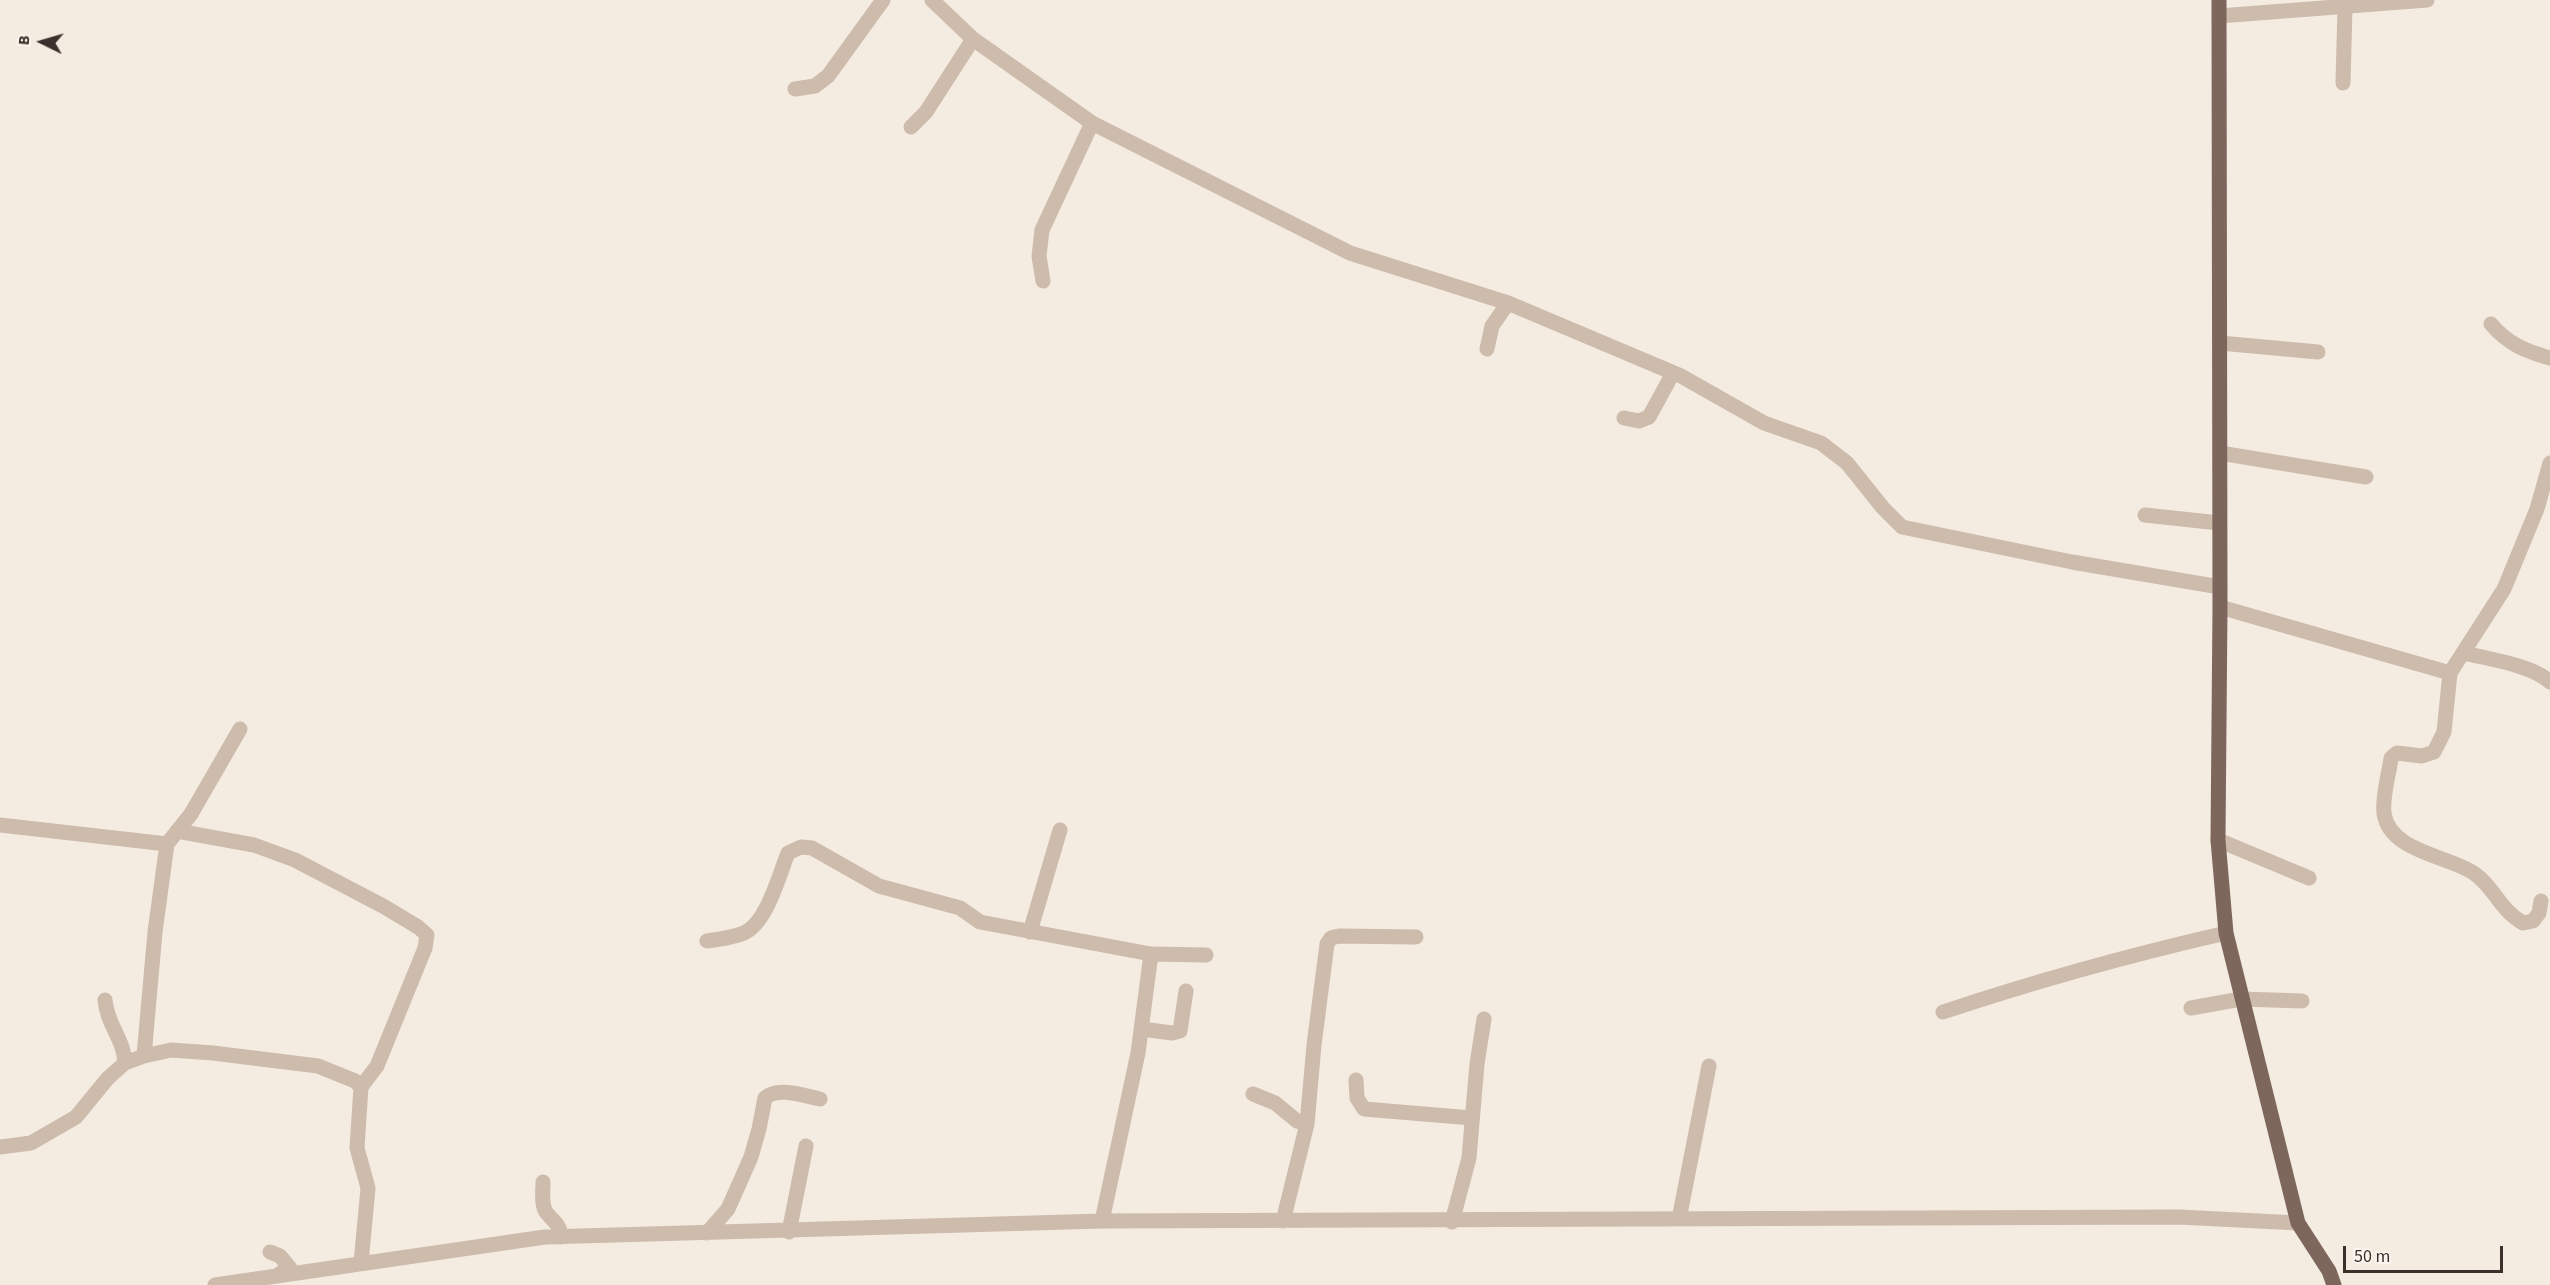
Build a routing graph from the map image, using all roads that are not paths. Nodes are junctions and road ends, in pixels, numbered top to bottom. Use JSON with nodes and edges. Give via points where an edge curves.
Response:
{"nodes":[{"id":1,"x":883,"y":0,"type":"edge"},
{"id":2,"x":932,"y":0,"type":"edge"},
{"id":3,"x":2219,"y":0,"type":"edge"},
{"id":4,"x":2427,"y":0,"type":"edge"},
{"id":5,"x":2345,"y":7,"type":"junction"},
{"id":6,"x":2219,"y":16,"type":"junction"},
{"id":7,"x":973,"y":39,"type":"junction"},
{"id":8,"x":2343,"y":83,"type":"dead end"},
{"id":9,"x":795,"y":89,"type":"dead end"},
{"id":10,"x":1092,"y":123,"type":"junction"},
{"id":11,"x":911,"y":127,"type":"dead end"},
{"id":12,"x":1043,"y":281,"type":"dead end"},
{"id":13,"x":1508,"y":303,"type":"junction"},
{"id":14,"x":2491,"y":324,"type":"dead end"},
{"id":15,"x":2220,"y":343,"type":"junction"},
{"id":16,"x":1487,"y":349,"type":"dead end"},
{"id":17,"x":2318,"y":352,"type":"dead end"},
{"id":18,"x":2550,"y":358,"type":"edge"},
{"id":19,"x":1673,"y":373,"type":"junction"},
{"id":20,"x":1624,"y":418,"type":"dead end"},
{"id":21,"x":2220,"y":453,"type":"junction"},
{"id":22,"x":2550,"y":463,"type":"edge"},
{"id":23,"x":2366,"y":477,"type":"dead end"},
{"id":24,"x":2145,"y":515,"type":"dead end"},
{"id":25,"x":2219,"y":523,"type":"junction"},
{"id":26,"x":2220,"y":587,"type":"junction"},
{"id":27,"x":2220,"y":607,"type":"junction"},
{"id":28,"x":2464,"y":653,"type":"junction"},
{"id":29,"x":2450,"y":673,"type":"junction"},
{"id":30,"x":2550,"y":682,"type":"edge"},
{"id":31,"x":240,"y":729,"type":"dead end"},
{"id":32,"x":0,"y":825,"type":"edge"},
{"id":33,"x":1060,"y":830,"type":"dead end"},
{"id":34,"x":177,"y":831,"type":"junction"},
{"id":35,"x":2218,"y":840,"type":"junction"},
{"id":36,"x":167,"y":844,"type":"junction"},
{"id":37,"x":2309,"y":878,"type":"dead end"},
{"id":38,"x":2541,"y":901,"type":"dead end"},
{"id":39,"x":1030,"y":932,"type":"junction"},
{"id":40,"x":2226,"y":933,"type":"junction"},
{"id":41,"x":1416,"y":938,"type":"dead end"},
{"id":42,"x":707,"y":940,"type":"dead end"},
{"id":43,"x":1151,"y":954,"type":"junction"},
{"id":44,"x":1206,"y":955,"type":"dead end"},
{"id":45,"x":1186,"y":991,"type":"dead end"},
{"id":46,"x":2241,"y":999,"type":"junction"},
{"id":47,"x":105,"y":1000,"type":"dead end"},
{"id":48,"x":2301,"y":1001,"type":"dead end"},
{"id":49,"x":2191,"y":1008,"type":"dead end"},
{"id":50,"x":1943,"y":1012,"type":"dead end"},
{"id":51,"x":1484,"y":1019,"type":"dead end"},
{"id":52,"x":1142,"y":1029,"type":"junction"},
{"id":53,"x":144,"y":1056,"type":"junction"},
{"id":54,"x":125,"y":1063,"type":"junction"},
{"id":55,"x":1709,"y":1066,"type":"dead end"},
{"id":56,"x":1356,"y":1080,"type":"dead end"},
{"id":57,"x":361,"y":1087,"type":"junction"},
{"id":58,"x":1253,"y":1094,"type":"dead end"},
{"id":59,"x":820,"y":1099,"type":"dead end"},
{"id":60,"x":1472,"y":1118,"type":"junction"},
{"id":61,"x":1307,"y":1124,"type":"junction"},
{"id":62,"x":806,"y":1146,"type":"dead end"},
{"id":63,"x":0,"y":1147,"type":"edge"},
{"id":64,"x":543,"y":1182,"type":"dead end"},
{"id":65,"x":1679,"y":1219,"type":"junction"},
{"id":66,"x":1102,"y":1221,"type":"junction"},
{"id":67,"x":1283,"y":1221,"type":"junction"},
{"id":68,"x":1452,"y":1222,"type":"junction"},
{"id":69,"x":2298,"y":1223,"type":"junction"},
{"id":70,"x":789,"y":1232,"type":"junction"},
{"id":71,"x":707,"y":1233,"type":"junction"},
{"id":72,"x":561,"y":1237,"type":"junction"},
{"id":73,"x":270,"y":1252,"type":"dead end"},
{"id":74,"x":361,"y":1263,"type":"junction"},
{"id":75,"x":276,"y":1276,"type":"junction"},
{"id":76,"x":215,"y":1285,"type":"edge"},
{"id":77,"x":2334,"y":1285,"type":"edge"}],
"edges":[{"from":1,"to":9,"type":"street","via":[[828,76],[815,86]]},
{"from":2,"to":7,"type":"street"},
{"from":3,"to":6,"type":"main road"},
{"from":4,"to":5,"type":"street"},
{"from":5,"to":6,"type":"street"},
{"from":5,"to":8,"type":"street"},
{"from":6,"to":15,"type":"main road"},
{"from":7,"to":10,"type":"street"},
{"from":7,"to":11,"type":"street","via":[[926,112]]},
{"from":10,"to":12,"type":"street","via":[[1042,230],[1039,256]]},
{"from":10,"to":13,"type":"street","via":[[1350,253]]},
{"from":13,"to":16,"type":"street","via":[[1492,326]]},
{"from":13,"to":19,"type":"street"},
{"from":14,"to":18,"type":"street","via":[[2520,349]]},
{"from":15,"to":17,"type":"street"},
{"from":15,"to":21,"type":"main road"},
{"from":19,"to":20,"type":"street","via":[[1649,417],[1639,421]]},
{"from":19,"to":26,"type":"street","via":[[1764,423],[1821,443],[1847,464],[1902,527]]},
{"from":21,"to":23,"type":"street"},
{"from":21,"to":25,"type":"main road"},
{"from":22,"to":28,"type":"street","via":[[2537,508],[2504,589]]},
{"from":24,"to":25,"type":"street"},
{"from":25,"to":26,"type":"main road"},
{"from":26,"to":27,"type":"main road"},
{"from":27,"to":29,"type":"street"},
{"from":27,"to":35,"type":"main road"},
{"from":28,"to":29,"type":"street"},
{"from":28,"to":30,"type":"street","via":[[2518,666]]},
{"from":29,"to":38,"type":"street","via":[[2444,732],[2434,752],[2422,756],[2397,753],[2391,758],[2386,820],[2401,839],[2417,850],[2478,875],[2502,907],[2523,922],[2533,921]]},
{"from":31,"to":34,"type":"street"},
{"from":32,"to":36,"type":"street"},
{"from":33,"to":39,"type":"street"},
{"from":34,"to":36,"type":"street"},
{"from":34,"to":57,"type":"street","via":[[254,846],[295,860],[383,906],[427,935],[377,1066]]},
{"from":35,"to":37,"type":"street"},
{"from":35,"to":40,"type":"main road"},
{"from":36,"to":53,"type":"street"},
{"from":39,"to":42,"type":"street","via":[[980,922],[960,908],[879,886],[812,848],[801,847],[788,853],[760,921],[746,933]]},
{"from":39,"to":43,"type":"street"},
{"from":40,"to":46,"type":"main road"},
{"from":40,"to":50,"type":"street","via":[[2107,961]]},
{"from":41,"to":61,"type":"street","via":[[1331,938],[1327,944]]},
{"from":43,"to":44,"type":"street"},
{"from":43,"to":52,"type":"street"},
{"from":45,"to":52,"type":"street","via":[[1180,1031]]},
{"from":46,"to":48,"type":"street"},
{"from":46,"to":49,"type":"street"},
{"from":46,"to":69,"type":"main road"},
{"from":47,"to":54,"type":"street"},
{"from":51,"to":60,"type":"street"},
{"from":52,"to":66,"type":"street"},
{"from":53,"to":54,"type":"street"},
{"from":53,"to":57,"type":"street","via":[[171,1050],[318,1066]]},
{"from":54,"to":63,"type":"street","via":[[76,1117],[32,1143]]},
{"from":55,"to":65,"type":"street"},
{"from":56,"to":60,"type":"street","via":[[1357,1098],[1364,1109]]},
{"from":57,"to":74,"type":"street","via":[[357,1148],[368,1188]]},
{"from":58,"to":61,"type":"street"},
{"from":59,"to":71,"type":"street","via":[[782,1092],[767,1095],[751,1157],[728,1209]]},
{"from":60,"to":68,"type":"street","via":[[1469,1158]]},
{"from":61,"to":67,"type":"street"},
{"from":62,"to":70,"type":"street"},
{"from":64,"to":72,"type":"street","via":[[543,1206],[560,1228]]},
{"from":65,"to":68,"type":"street"},
{"from":65,"to":69,"type":"street","via":[[2179,1217]]},
{"from":66,"to":67,"type":"street"},
{"from":66,"to":70,"type":"street"},
{"from":67,"to":68,"type":"street"},
{"from":69,"to":77,"type":"main road","via":[[2330,1271]]},
{"from":70,"to":71,"type":"street"},
{"from":71,"to":72,"type":"street"},
{"from":72,"to":74,"type":"street"},
{"from":73,"to":75,"type":"street","via":[[280,1256],[290,1268]]},
{"from":74,"to":75,"type":"street"},
{"from":75,"to":76,"type":"street"}]}
